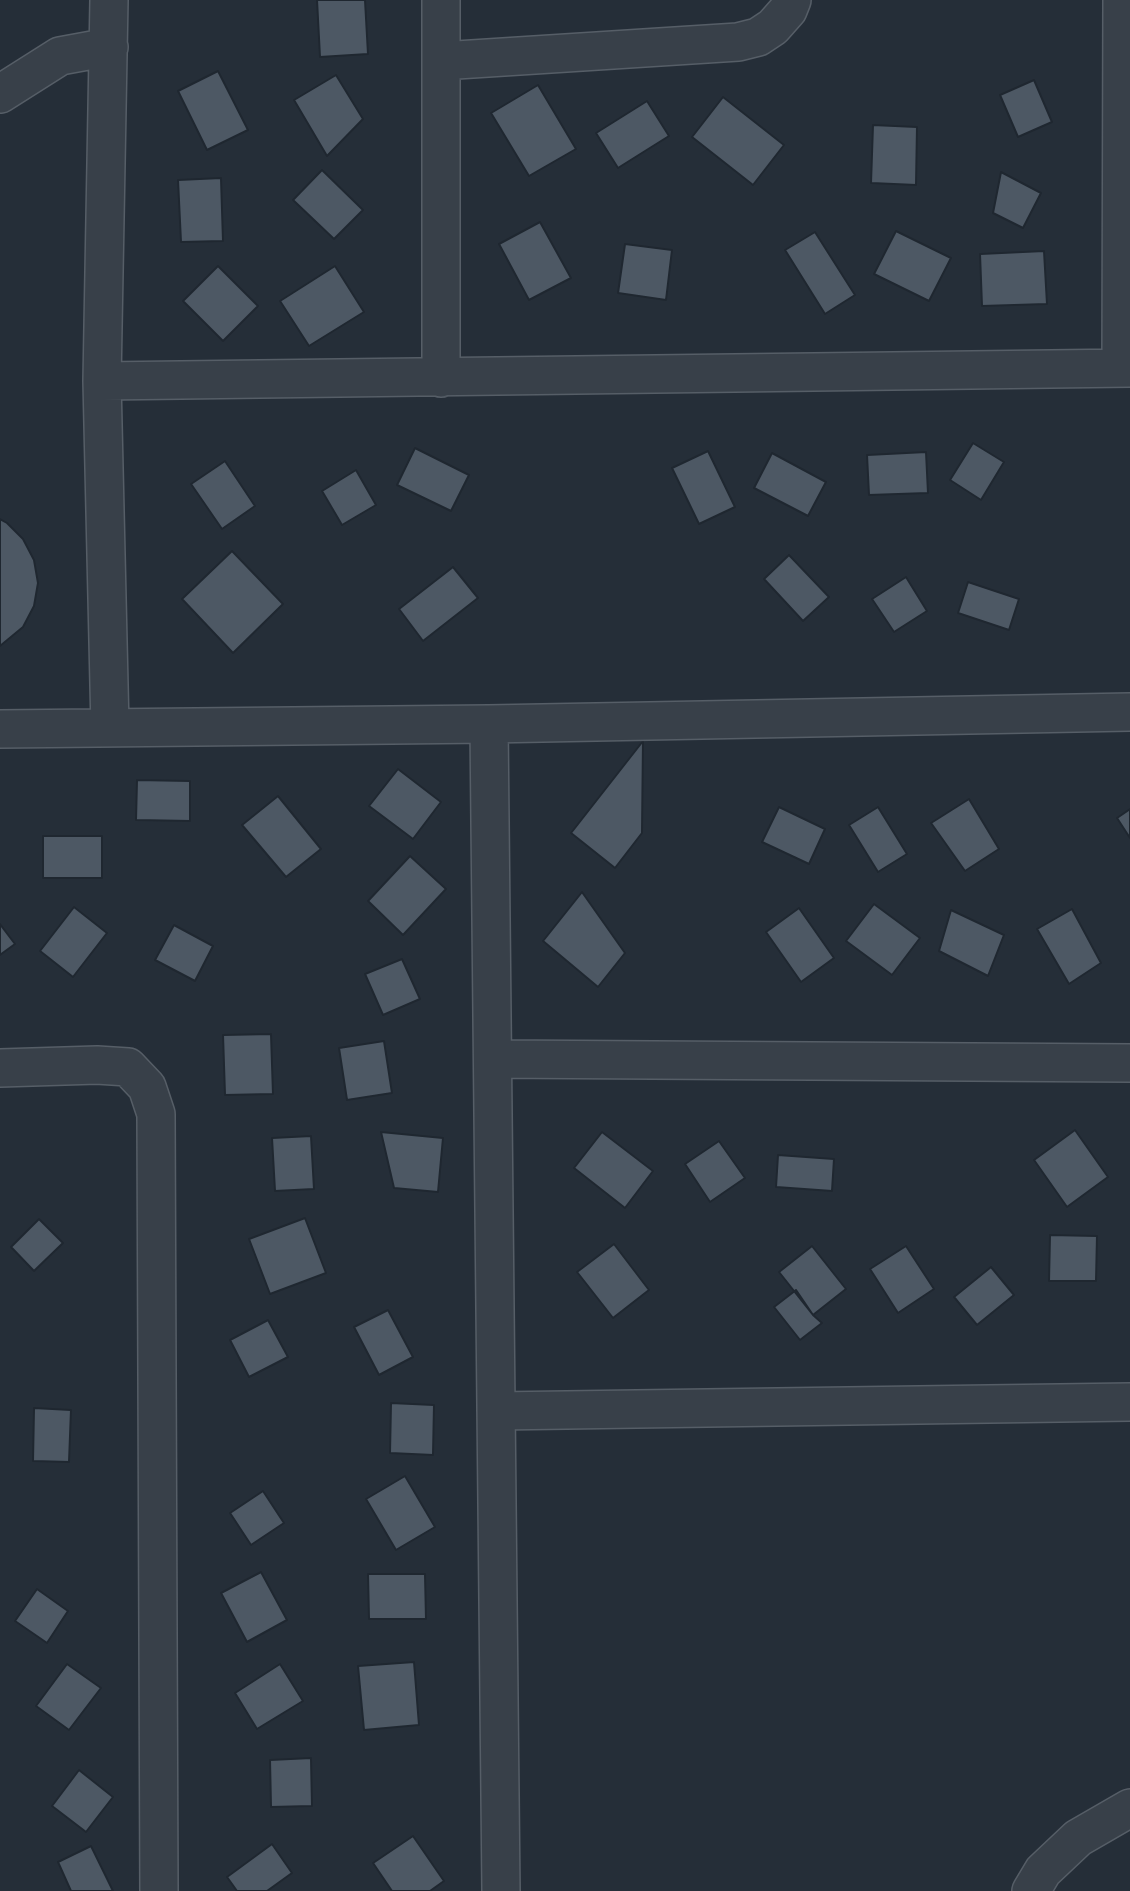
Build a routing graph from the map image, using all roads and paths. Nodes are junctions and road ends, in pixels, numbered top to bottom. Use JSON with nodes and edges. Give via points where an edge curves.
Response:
{"nodes":[{"id":1,"x":109,"y":0,"type":"edge"},
{"id":2,"x":441,"y":0,"type":"edge"},
{"id":3,"x":792,"y":0,"type":"edge"},
{"id":4,"x":1122,"y":0,"type":"edge"},
{"id":5,"x":109,"y":47,"type":"junction"},
{"id":6,"x":441,"y":61,"type":"junction"},
{"id":7,"x":0,"y":94,"type":"edge"},
{"id":8,"x":1125,"y":368,"type":"edge"},
{"id":9,"x":441,"y":377,"type":"junction"},
{"id":10,"x":102,"y":381,"type":"junction"},
{"id":11,"x":1130,"y":712,"type":"edge"},
{"id":12,"x":489,"y":724,"type":"junction"},
{"id":13,"x":110,"y":728,"type":"junction"},
{"id":14,"x":0,"y":729,"type":"edge"},
{"id":15,"x":494,"y":1059,"type":"junction"},
{"id":16,"x":1130,"y":1063,"type":"edge"},
{"id":17,"x":0,"y":1068,"type":"edge"},
{"id":18,"x":1130,"y":1402,"type":"edge"},
{"id":19,"x":496,"y":1411,"type":"junction"},
{"id":20,"x":1130,"y":1808,"type":"edge"},
{"id":21,"x":159,"y":1891,"type":"edge"},
{"id":22,"x":501,"y":1891,"type":"edge"},
{"id":23,"x":1031,"y":1891,"type":"edge"}],
"edges":[{"from":1,"to":5,"type":"street"},
{"from":2,"to":6,"type":"street"},
{"from":3,"to":6,"type":"street","via":[[773,27],[738,43]]},
{"from":4,"to":8,"type":"street"},
{"from":5,"to":7,"type":"street","via":[[60,56]]},
{"from":5,"to":10,"type":"street"},
{"from":6,"to":9,"type":"street"},
{"from":8,"to":9,"type":"street"},
{"from":9,"to":10,"type":"street"},
{"from":10,"to":13,"type":"street"},
{"from":11,"to":12,"type":"street"},
{"from":12,"to":13,"type":"street"},
{"from":12,"to":15,"type":"street"},
{"from":13,"to":14,"type":"street"},
{"from":15,"to":16,"type":"street"},
{"from":15,"to":19,"type":"street"},
{"from":17,"to":21,"type":"street","via":[[128,1067],[147,1087],[156,1114]]},
{"from":18,"to":19,"type":"street"},
{"from":19,"to":22,"type":"street"},
{"from":20,"to":23,"type":"street","via":[[1078,1838],[1043,1871]]}]}
